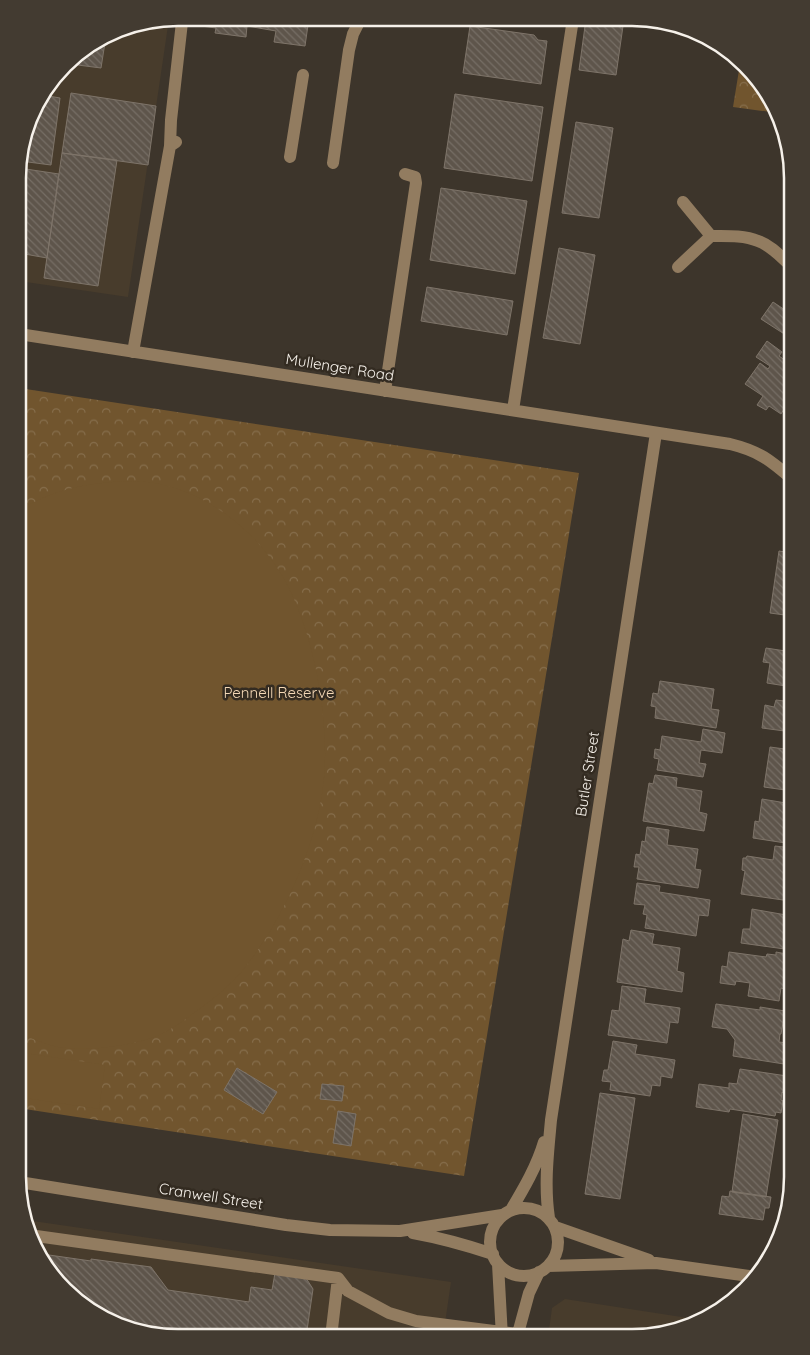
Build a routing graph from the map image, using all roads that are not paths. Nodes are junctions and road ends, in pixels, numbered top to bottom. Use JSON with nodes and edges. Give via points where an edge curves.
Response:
{"nodes":[{"id":1,"x":182,"y":26,"type":"edge"},
{"id":2,"x":357,"y":26,"type":"edge"},
{"id":3,"x":572,"y":26,"type":"edge"},
{"id":4,"x":303,"y":75,"type":"dead end"},
{"id":5,"x":290,"y":157,"type":"dead end"},
{"id":6,"x":333,"y":163,"type":"dead end"},
{"id":7,"x":405,"y":174,"type":"dead end"},
{"id":8,"x":683,"y":202,"type":"dead end"},
{"id":9,"x":711,"y":236,"type":"junction"},
{"id":10,"x":784,"y":260,"type":"edge"},
{"id":11,"x":678,"y":268,"type":"dead end"},
{"id":12,"x":26,"y":335,"type":"edge"},
{"id":13,"x":133,"y":352,"type":"junction"},
{"id":14,"x":385,"y":391,"type":"junction"},
{"id":15,"x":513,"y":410,"type":"junction"},
{"id":16,"x":656,"y":433,"type":"junction"},
{"id":17,"x":784,"y":472,"type":"edge"},
{"id":18,"x":551,"y":1120,"type":"junction"},
{"id":19,"x":27,"y":1183,"type":"edge"},
{"id":20,"x":507,"y":1213,"type":"junction"},
{"id":21,"x":552,"y":1222,"type":"junction"},
{"id":22,"x":400,"y":1231,"type":"junction"},
{"id":23,"x":39,"y":1236,"type":"edge"},
{"id":24,"x":496,"y":1259,"type":"junction"},
{"id":25,"x":656,"y":1263,"type":"junction"},
{"id":26,"x":544,"y":1269,"type":"junction"},
{"id":27,"x":746,"y":1276,"type":"edge"},
{"id":28,"x":338,"y":1278,"type":"junction"},
{"id":29,"x":332,"y":1329,"type":"edge"},
{"id":30,"x":469,"y":1329,"type":"edge"},
{"id":31,"x":502,"y":1329,"type":"edge"},
{"id":32,"x":519,"y":1329,"type":"edge"}],
"edges":[{"from":1,"to":13,"type":"street","via":[[171,120],[173,144]]},
{"from":2,"to":6,"type":"street","via":[[349,50]]},
{"from":3,"to":15,"type":"street"},
{"from":4,"to":5,"type":"street"},
{"from":7,"to":14,"type":"street","via":[[415,178],[416,183]]},
{"from":8,"to":9,"type":"street"},
{"from":9,"to":10,"type":"street","via":[[758,241]]},
{"from":9,"to":11,"type":"street"},
{"from":12,"to":13,"type":"street","name":"Mullenger Road"},
{"from":13,"to":14,"type":"street","name":"Mullenger Road"},
{"from":14,"to":15,"type":"street","name":"Mullenger Road"},
{"from":15,"to":16,"type":"street","name":"Mullenger Road"},
{"from":16,"to":17,"type":"street","name":"Mullenger Road","via":[[747,448]]},
{"from":16,"to":18,"type":"street","name":"Butler Street"},
{"from":18,"to":20,"type":"street","name":"Butler Street","via":[[526,1185]]},
{"from":18,"to":21,"type":"street","name":"Butler Street","via":[[546,1201]]},
{"from":19,"to":22,"type":"street","name":"Cranwell Street","via":[[286,1225],[330,1230]]},
{"from":20,"to":21,"type":"street","via":[[531,1208]]},
{"from":20,"to":22,"type":"street","name":"Cranwell Street"},
{"from":20,"to":24,"type":"street","via":[[491,1232],[490,1243]]},
{"from":21,"to":25,"type":"street"},
{"from":21,"to":26,"type":"street","via":[[558,1247],[555,1257]]},
{"from":22,"to":24,"type":"street","name":"Cranwell Street","via":[[463,1244]]},
{"from":23,"to":28,"type":"street"},
{"from":24,"to":26,"type":"street","via":[[508,1271],[518,1275]]},
{"from":24,"to":31,"type":"street"},
{"from":25,"to":26,"type":"street"},
{"from":25,"to":27,"type":"street"},
{"from":26,"to":32,"type":"street","via":[[529,1293]]},
{"from":28,"to":29,"type":"street"},
{"from":28,"to":30,"type":"street","via":[[348,1291],[389,1314]]}]}
